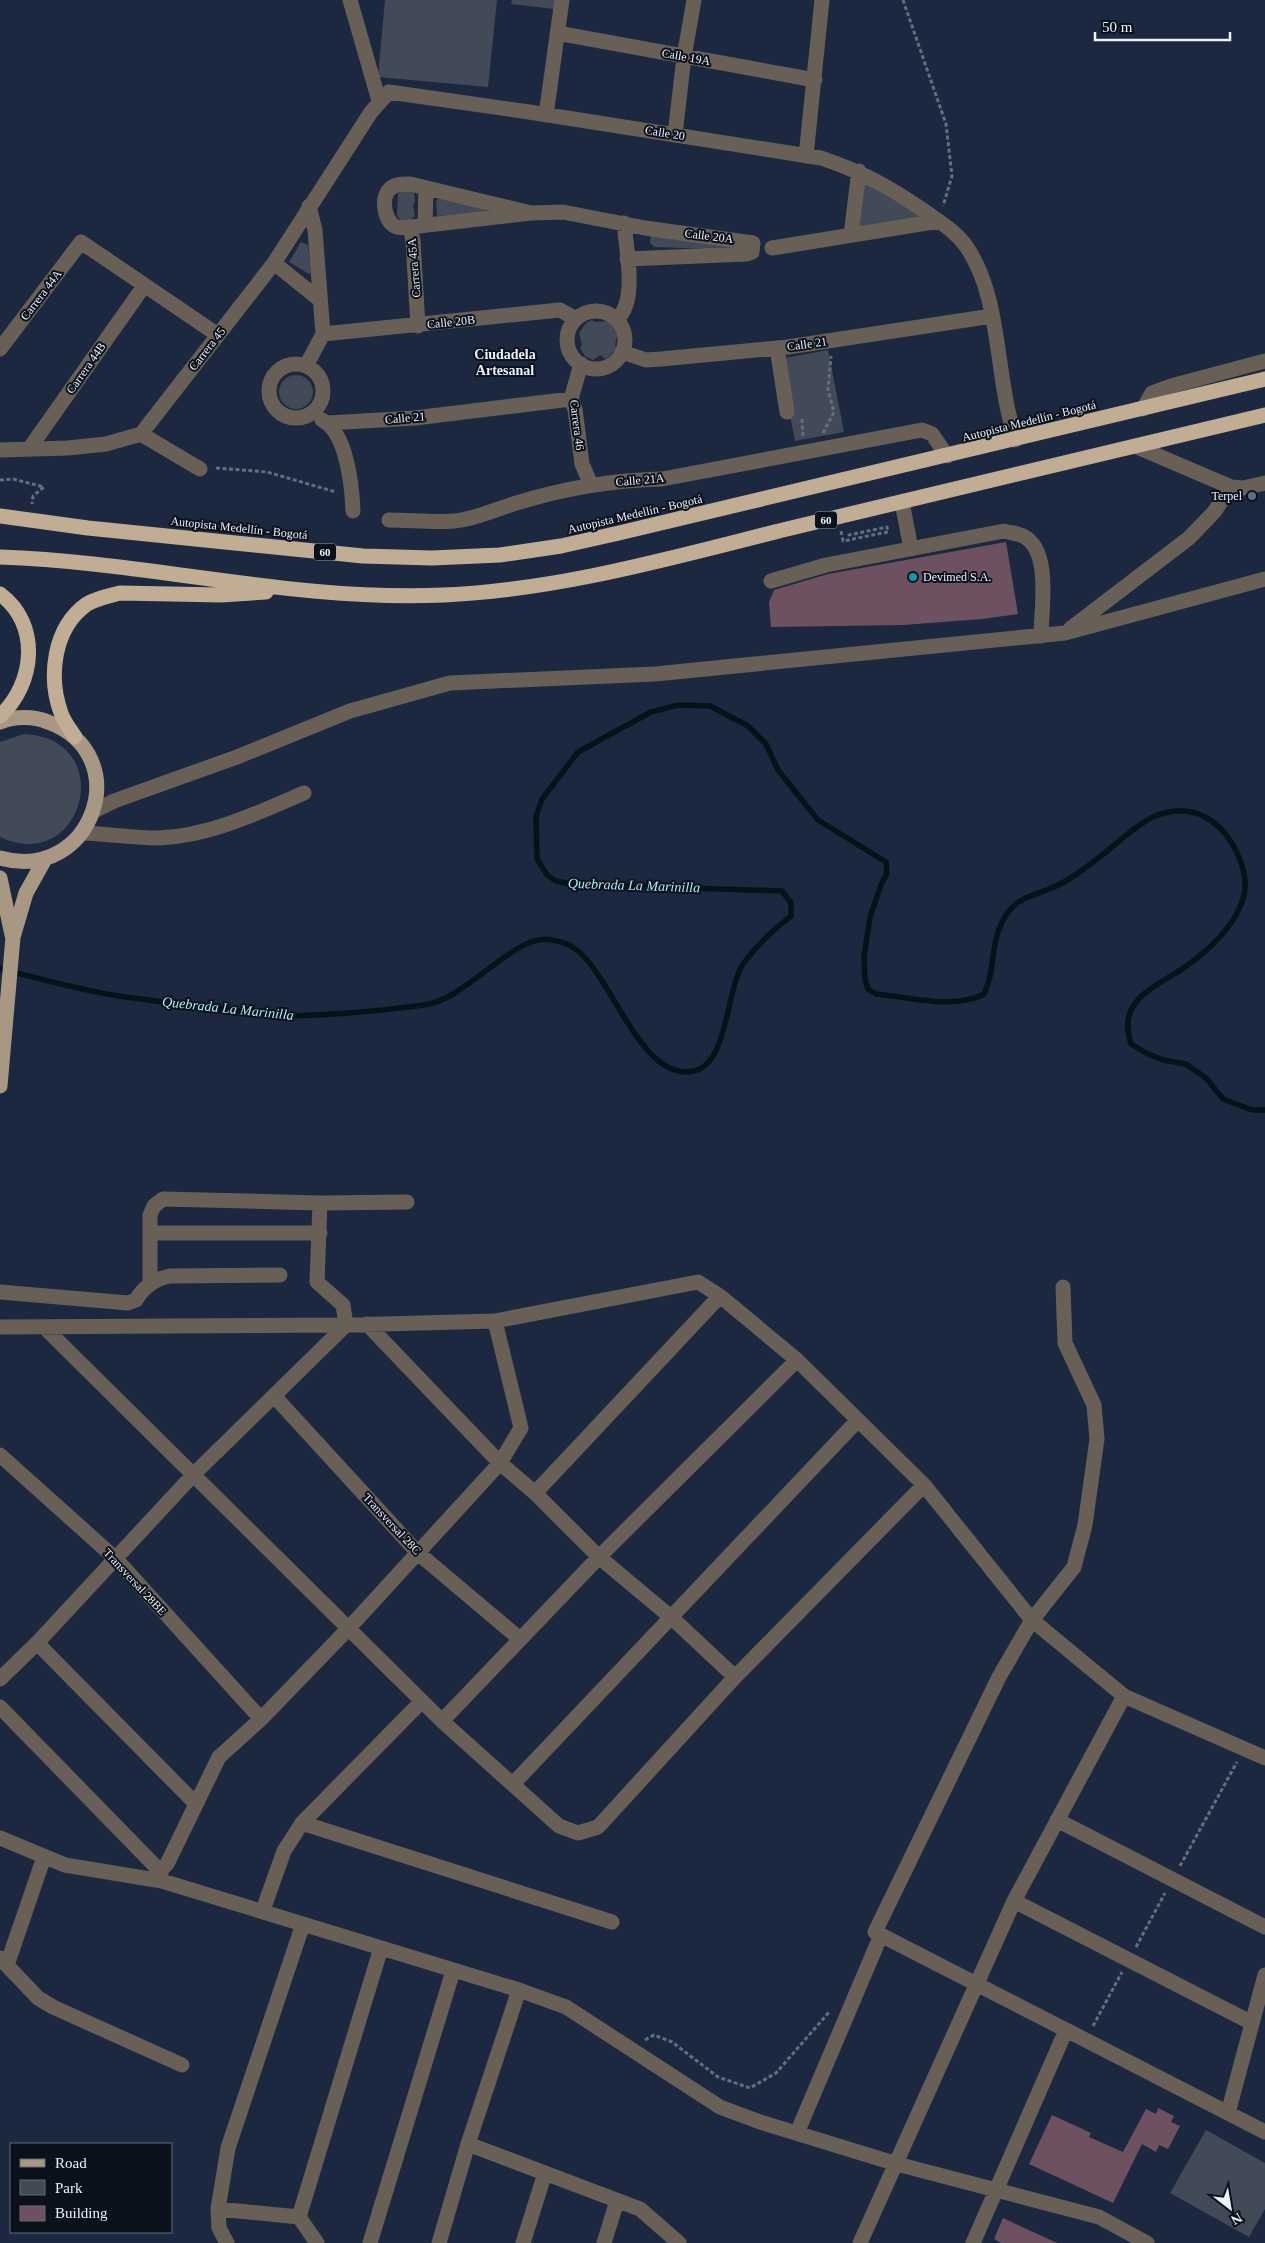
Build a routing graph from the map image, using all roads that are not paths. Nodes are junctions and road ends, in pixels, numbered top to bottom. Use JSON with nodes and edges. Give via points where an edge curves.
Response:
{"nodes":[{"id":1,"x":350,"y":0,"type":"edge"},
{"id":2,"x":562,"y":0,"type":"edge"},
{"id":3,"x":694,"y":0,"type":"edge"},
{"id":4,"x":822,"y":0,"type":"edge"},
{"id":5,"x":557,"y":33,"type":"junction"},
{"id":6,"x":684,"y":57,"type":"junction"},
{"id":7,"x":815,"y":80,"type":"junction"},
{"id":8,"x":380,"y":100,"type":"junction"},
{"id":9,"x":546,"y":115,"type":"junction"},
{"id":10,"x":675,"y":134,"type":"junction"},
{"id":11,"x":806,"y":156,"type":"junction"},
{"id":12,"x":859,"y":171,"type":"junction"},
{"id":13,"x":410,"y":184,"type":"joint"},
{"id":14,"x":426,"y":189,"type":"junction"},
{"id":15,"x":309,"y":206,"type":"junction"},
{"id":16,"x":531,"y":213,"type":"junction"},
{"id":17,"x":939,"y":221,"type":"junction"},
{"id":18,"x":624,"y":223,"type":"junction"},
{"id":19,"x":425,"y":224,"type":"junction"},
{"id":20,"x":410,"y":227,"type":"junction"},
{"id":21,"x":851,"y":235,"type":"junction"},
{"id":22,"x":772,"y":248,"type":"dead end"},
{"id":23,"x":626,"y":259,"type":"junction"},
{"id":24,"x":274,"y":263,"type":"junction"},
{"id":25,"x":144,"y":286,"type":"junction"},
{"id":26,"x":320,"y":300,"type":"junction"},
{"id":27,"x":992,"y":316,"type":"junction"},
{"id":28,"x":576,"y":319,"type":"junction"},
{"id":29,"x":617,"y":319,"type":"junction"},
{"id":30,"x":418,"y":326,"type":"junction"},
{"id":31,"x":323,"y":334,"type":"junction"},
{"id":32,"x":218,"y":335,"type":"junction"},
{"id":33,"x":777,"y":348,"type":"junction"},
{"id":34,"x":0,"y":349,"type":"edge"},
{"id":35,"x":622,"y":352,"type":"junction"},
{"id":36,"x":1265,"y":361,"type":"edge"},
{"id":37,"x":581,"y":364,"type":"junction"},
{"id":38,"x":306,"y":366,"type":"junction"},
{"id":39,"x":1265,"y":379,"type":"edge"},
{"id":40,"x":571,"y":399,"type":"junction"},
{"id":41,"x":1143,"y":408,"type":"junction"},
{"id":42,"x":787,"y":412,"type":"dead end"},
{"id":43,"x":310,"y":414,"type":"junction"},
{"id":44,"x":1265,"y":415,"type":"edge"},
{"id":45,"x":328,"y":423,"type":"junction"},
{"id":46,"x":140,"y":434,"type":"junction"},
{"id":47,"x":1015,"y":440,"type":"junction"},
{"id":48,"x":1135,"y":446,"type":"junction"},
{"id":49,"x":29,"y":449,"type":"junction"},
{"id":50,"x":0,"y":450,"type":"edge"},
{"id":51,"x":946,"y":456,"type":"junction"},
{"id":52,"x":200,"y":469,"type":"road end"},
{"id":53,"x":1265,"y":482,"type":"edge"},
{"id":54,"x":591,"y":485,"type":"junction"},
{"id":55,"x":1231,"y":487,"type":"junction"},
{"id":56,"x":902,"y":502,"type":"junction"},
{"id":57,"x":353,"y":511,"type":"road end"},
{"id":58,"x":0,"y":516,"type":"edge"},
{"id":59,"x":389,"y":520,"type":"dead end"},
{"id":60,"x":911,"y":549,"type":"junction"},
{"id":61,"x":0,"y":557,"type":"edge"},
{"id":62,"x":1265,"y":579,"type":"edge"},
{"id":63,"x":771,"y":581,"type":"dead end"},
{"id":64,"x":304,"y":590,"type":"junction"},
{"id":65,"x":0,"y":594,"type":"edge"},
{"id":66,"x":1065,"y":634,"type":"junction"},
{"id":67,"x":1041,"y":636,"type":"junction"},
{"id":68,"x":0,"y":716,"type":"edge"},
{"id":69,"x":0,"y":722,"type":"edge"},
{"id":70,"x":75,"y":737,"type":"junction"},
{"id":71,"x":304,"y":793,"type":"dead end"},
{"id":72,"x":94,"y":811,"type":"junction"},
{"id":73,"x":83,"y":833,"type":"junction"},
{"id":74,"x":0,"y":858,"type":"edge"},
{"id":75,"x":45,"y":859,"type":"junction"},
{"id":76,"x":0,"y":878,"type":"edge"},
{"id":77,"x":12,"y":937,"type":"junction"},
{"id":78,"x":0,"y":1086,"type":"edge"},
{"id":79,"x":407,"y":1202,"type":"dead end"},
{"id":80,"x":320,"y":1203,"type":"junction"},
{"id":81,"x":150,"y":1233,"type":"junction"},
{"id":82,"x":320,"y":1233,"type":"junction"},
{"id":83,"x":280,"y":1274,"type":"dead end"},
{"id":84,"x":150,"y":1284,"type":"junction"},
{"id":85,"x":1063,"y":1287,"type":"dead end"},
{"id":86,"x":0,"y":1292,"type":"edge"},
{"id":87,"x":720,"y":1296,"type":"junction"},
{"id":88,"x":495,"y":1321,"type":"junction"},
{"id":89,"x":367,"y":1324,"type":"junction"},
{"id":90,"x":346,"y":1325,"type":"junction"},
{"id":91,"x":0,"y":1327,"type":"edge"},
{"id":92,"x":44,"y":1327,"type":"junction"},
{"id":93,"x":797,"y":1360,"type":"junction"},
{"id":94,"x":275,"y":1396,"type":"junction"},
{"id":95,"x":858,"y":1420,"type":"junction"},
{"id":96,"x":0,"y":1454,"type":"edge"},
{"id":97,"x":500,"y":1463,"type":"junction"},
{"id":98,"x":194,"y":1474,"type":"junction"},
{"id":99,"x":924,"y":1486,"type":"junction"},
{"id":100,"x":534,"y":1493,"type":"junction"},
{"id":101,"x":418,"y":1553,"type":"junction"},
{"id":102,"x":598,"y":1557,"type":"junction"},
{"id":103,"x":116,"y":1559,"type":"junction"},
{"id":104,"x":672,"y":1618,"type":"junction"},
{"id":105,"x":1032,"y":1620,"type":"junction"},
{"id":106,"x":348,"y":1629,"type":"junction"},
{"id":107,"x":520,"y":1639,"type":"junction"},
{"id":108,"x":37,"y":1643,"type":"junction"},
{"id":109,"x":735,"y":1677,"type":"junction"},
{"id":110,"x":0,"y":1679,"type":"edge"},
{"id":111,"x":1124,"y":1696,"type":"junction"},
{"id":112,"x":422,"y":1701,"type":"junction"},
{"id":113,"x":0,"y":1707,"type":"edge"},
{"id":114,"x":261,"y":1719,"type":"junction"},
{"id":115,"x":442,"y":1721,"type":"junction"},
{"id":116,"x":1265,"y":1758,"type":"edge"},
{"id":117,"x":512,"y":1784,"type":"junction"},
{"id":118,"x":196,"y":1804,"type":"junction"},
{"id":119,"x":1057,"y":1820,"type":"junction"},
{"id":120,"x":302,"y":1823,"type":"junction"},
{"id":121,"x":0,"y":1838,"type":"edge"},
{"id":122,"x":44,"y":1857,"type":"junction"},
{"id":123,"x":161,"y":1876,"type":"junction"},
{"id":124,"x":1014,"y":1901,"type":"junction"},
{"id":125,"x":263,"y":1910,"type":"junction"},
{"id":126,"x":612,"y":1922,"type":"dead end"},
{"id":127,"x":303,"y":1924,"type":"junction"},
{"id":128,"x":1265,"y":1927,"type":"edge"},
{"id":129,"x":881,"y":1935,"type":"junction"},
{"id":130,"x":381,"y":1948,"type":"junction"},
{"id":131,"x":4,"y":1962,"type":"edge"},
{"id":132,"x":453,"y":1970,"type":"junction"},
{"id":133,"x":1265,"y":1975,"type":"edge"},
{"id":134,"x":977,"y":1985,"type":"junction"},
{"id":135,"x":519,"y":1990,"type":"junction"},
{"id":136,"x":1252,"y":2023,"type":"junction"},
{"id":137,"x":1066,"y":2030,"type":"junction"},
{"id":138,"x":182,"y":2066,"type":"dead end"},
{"id":139,"x":1228,"y":2113,"type":"junction"},
{"id":140,"x":1265,"y":2132,"type":"edge"},
{"id":141,"x":797,"y":2133,"type":"junction"},
{"id":142,"x":468,"y":2144,"type":"junction"},
{"id":143,"x":897,"y":2164,"type":"junction"},
{"id":144,"x":545,"y":2173,"type":"junction"},
{"id":145,"x":996,"y":2190,"type":"junction"},
{"id":146,"x":617,"y":2201,"type":"junction"},
{"id":147,"x":218,"y":2209,"type":"junction"},
{"id":148,"x":299,"y":2217,"type":"junction"},
{"id":149,"x":227,"y":2243,"type":"edge"},
{"id":150,"x":317,"y":2243,"type":"edge"},
{"id":151,"x":370,"y":2243,"type":"edge"},
{"id":152,"x":439,"y":2243,"type":"edge"},
{"id":153,"x":523,"y":2243,"type":"edge"},
{"id":154,"x":604,"y":2243,"type":"edge"},
{"id":155,"x":679,"y":2243,"type":"edge"},
{"id":156,"x":860,"y":2243,"type":"edge"},
{"id":157,"x":974,"y":2243,"type":"edge"},
{"id":158,"x":1147,"y":2243,"type":"edge"}],
"edges":[{"from":1,"to":8,"type":"street"},
{"from":2,"to":5,"type":"street"},
{"from":3,"to":6,"type":"street"},
{"from":4,"to":7,"type":"street"},
{"from":5,"to":6,"type":"street","name":"Calle 19A"},
{"from":5,"to":9,"type":"street"},
{"from":6,"to":7,"type":"street","name":"Calle 19A"},
{"from":6,"to":10,"type":"street"},
{"from":7,"to":11,"type":"street"},
{"from":8,"to":9,"type":"street","name":"Calle 20","via":[[389,92]]},
{"from":8,"to":15,"type":"street","name":"Carrera 45"},
{"from":9,"to":10,"type":"street","name":"Calle 20"},
{"from":10,"to":11,"type":"street","name":"Calle 20"},
{"from":11,"to":12,"type":"street","name":"Calle 20"},
{"from":12,"to":17,"type":"street","name":"Calle 20","via":[[889,186]]},
{"from":12,"to":21,"type":"street"},
{"from":13,"to":14,"type":"street","name":"Calle 20A"},
{"from":13,"to":20,"type":"street","name":"Carrera 45A","via":[[396,184],[385,199],[391,223],[397,227]]},
{"from":14,"to":16,"type":"street","name":"Calle 20A"},
{"from":14,"to":19,"type":"street","name":"Carrera 45A"},
{"from":15,"to":24,"type":"street","name":"Carrera 45"},
{"from":15,"to":26,"type":"street","via":[[315,230]]},
{"from":16,"to":18,"type":"street","name":"Calle 20A","via":[[563,212]]},
{"from":16,"to":19,"type":"street","name":"Calle 20A"},
{"from":17,"to":21,"type":"street"},
{"from":17,"to":27,"type":"street","name":"Calle 20","via":[[967,247],[982,280]]},
{"from":18,"to":23,"type":"street"},
{"from":18,"to":23,"type":"street","name":"Calle 20A","via":[[753,243],[752,252],[747,254]]},
{"from":19,"to":20,"type":"street","name":"Calle 20A"},
{"from":20,"to":30,"type":"street","name":"Carrera 45A"},
{"from":21,"to":22,"type":"street"},
{"from":23,"to":29,"type":"street","via":[[629,298],[624,313]]},
{"from":24,"to":26,"type":"street"},
{"from":24,"to":32,"type":"street","name":"Carrera 45"},
{"from":25,"to":32,"type":"street"},
{"from":25,"to":34,"type":"street","name":"Carrera 44A","via":[[81,242]]},
{"from":25,"to":49,"type":"street","name":"Carrera 44B"},
{"from":26,"to":31,"type":"street"},
{"from":27,"to":33,"type":"street","name":"Calle 21"},
{"from":27,"to":47,"type":"street","name":"Calle 20"},
{"from":28,"to":29,"type":"street","via":[[592,311],[610,314]]},
{"from":28,"to":30,"type":"street","name":"Calle 20B","via":[[560,310]]},
{"from":28,"to":37,"type":"street","via":[[568,331],[568,346],[575,360]]},
{"from":29,"to":35,"type":"street","via":[[625,335]]},
{"from":30,"to":31,"type":"street","name":"Calle 20B"},
{"from":31,"to":38,"type":"street"},
{"from":32,"to":46,"type":"street","name":"Carrera 45"},
{"from":33,"to":35,"type":"street","name":"Calle 21","via":[[646,360]]},
{"from":33,"to":42,"type":"street"},
{"from":35,"to":37,"type":"street","via":[[612,364],[604,367]]},
{"from":36,"to":41,"type":"street","via":[[1152,393]]},
{"from":37,"to":40,"type":"street","name":"Carrera 46"},
{"from":38,"to":43,"type":"street","via":[[313,370],[322,384],[321,401]]},
{"from":38,"to":43,"type":"street","via":[[288,366],[280,370],[269,384],[269,394],[271,402],[284,415],[292,418]]},
{"from":39,"to":41,"type":"highway","name":"Autopista Medellín - Bogotá","number":"60"},
{"from":40,"to":45,"type":"street","name":"Calle 21","via":[[415,418]]},
{"from":40,"to":54,"type":"street","name":"Carrera 46","via":[[582,464]]},
{"from":41,"to":47,"type":"highway","name":"Autopista Medellín - Bogotá","number":"60"},
{"from":43,"to":45,"type":"street"},
{"from":44,"to":48,"type":"highway","number":"60"},
{"from":45,"to":57,"type":"street","via":[[338,437],[352,478]]},
{"from":46,"to":49,"type":"street","via":[[106,444]]},
{"from":46,"to":52,"type":"street"},
{"from":47,"to":51,"type":"highway","name":"Autopista Medellín - Bogotá","number":"60"},
{"from":48,"to":55,"type":"street"},
{"from":48,"to":56,"type":"highway","number":"60"},
{"from":49,"to":50,"type":"street"},
{"from":51,"to":54,"type":"street","name":"Calle 21A","via":[[932,434],[922,430],[662,479]]},
{"from":51,"to":58,"type":"highway","name":"Autopista Medellín - Bogotá","number":"60","via":[[571,544],[500,555],[432,558],[363,556]]},
{"from":53,"to":55,"type":"street","via":[[1243,488]]},
{"from":54,"to":59,"type":"street","name":"Calle 21A","via":[[455,521]]},
{"from":55,"to":66,"type":"street","via":[[1214,512],[1189,538]]},
{"from":56,"to":60,"type":"street"},
{"from":56,"to":64,"type":"highway","number":"60","via":[[633,566],[512,589],[382,596]]},
{"from":60,"to":63,"type":"street","via":[[826,565]]},
{"from":60,"to":67,"type":"street","via":[[1004,531],[1024,536],[1031,542],[1042,565]]},
{"from":61,"to":64,"type":"highway","number":"60","via":[[54,559]]},
{"from":62,"to":66,"type":"street"},
{"from":64,"to":70,"type":"highway","via":[[221,595],[120,593],[88,604],[66,629],[55,658],[57,698],[62,715]]},
{"from":65,"to":68,"type":"highway","via":[[13,607],[26,629],[30,655],[23,681]]},
{"from":66,"to":67,"type":"street"},
{"from":67,"to":72,"type":"street","via":[[655,674],[450,683],[350,711]]},
{"from":69,"to":70,"type":"main road","via":[[23,717],[42,719]]},
{"from":70,"to":72,"type":"main road","via":[[87,752],[95,771]]},
{"from":71,"to":73,"type":"street","via":[[204,831],[159,838]]},
{"from":72,"to":73,"type":"main road"},
{"from":73,"to":75,"type":"main road","via":[[66,849]]},
{"from":74,"to":75,"type":"main road","via":[[28,862]]},
{"from":75,"to":77,"type":"main road","via":[[26,893]]},
{"from":76,"to":77,"type":"main road"},
{"from":77,"to":78,"type":"main road"},
{"from":79,"to":80,"type":"street"},
{"from":80,"to":81,"type":"street","via":[[163,1200],[154,1206],[150,1215]]},
{"from":80,"to":82,"type":"street"},
{"from":81,"to":82,"type":"street"},
{"from":81,"to":84,"type":"street"},
{"from":82,"to":90,"type":"street","via":[[317,1282],[343,1305]]},
{"from":83,"to":84,"type":"street","via":[[170,1276]]},
{"from":84,"to":86,"type":"street","via":[[136,1300],[128,1303]]},
{"from":85,"to":105,"type":"street","via":[[1065,1343],[1094,1405],[1097,1440],[1085,1526],[1074,1567]]},
{"from":87,"to":88,"type":"street","via":[[698,1282]]},
{"from":87,"to":93,"type":"street"},
{"from":87,"to":100,"type":"street"},
{"from":88,"to":89,"type":"street"},
{"from":88,"to":97,"type":"street","via":[[521,1428]]},
{"from":89,"to":90,"type":"street"},
{"from":89,"to":97,"type":"street"},
{"from":90,"to":92,"type":"street"},
{"from":90,"to":94,"type":"street"},
{"from":91,"to":92,"type":"street"},
{"from":92,"to":98,"type":"street"},
{"from":93,"to":95,"type":"street"},
{"from":93,"to":102,"type":"street"},
{"from":94,"to":98,"type":"street"},
{"from":94,"to":101,"type":"street","name":"Transversal 28C"},
{"from":95,"to":99,"type":"street"},
{"from":95,"to":104,"type":"street"},
{"from":96,"to":103,"type":"street","name":"Transversal 28BE"},
{"from":97,"to":100,"type":"street"},
{"from":97,"to":101,"type":"street"},
{"from":98,"to":103,"type":"street"},
{"from":98,"to":106,"type":"street"},
{"from":99,"to":105,"type":"street"},
{"from":99,"to":109,"type":"street"},
{"from":100,"to":102,"type":"street"},
{"from":101,"to":106,"type":"street"},
{"from":101,"to":107,"type":"street","name":"Transversal 28C"},
{"from":102,"to":104,"type":"street"},
{"from":102,"to":107,"type":"street"},
{"from":103,"to":108,"type":"street"},
{"from":103,"to":114,"type":"street","name":"Transversal 28BE"},
{"from":104,"to":109,"type":"street"},
{"from":104,"to":117,"type":"street"},
{"from":105,"to":111,"type":"street"},
{"from":105,"to":129,"type":"street","via":[[998,1677],[875,1932]]},
{"from":106,"to":112,"type":"street"},
{"from":106,"to":114,"type":"street"},
{"from":107,"to":115,"type":"street"},
{"from":108,"to":110,"type":"street"},
{"from":108,"to":118,"type":"street"},
{"from":109,"to":117,"type":"street","via":[[598,1827],[578,1833],[559,1826]]},
{"from":111,"to":116,"type":"street"},
{"from":111,"to":119,"type":"street"},
{"from":112,"to":115,"type":"street"},
{"from":112,"to":120,"type":"street"},
{"from":113,"to":123,"type":"street"},
{"from":114,"to":118,"type":"street","via":[[219,1757]]},
{"from":115,"to":117,"type":"street"},
{"from":118,"to":123,"type":"street"},
{"from":119,"to":124,"type":"street"},
{"from":119,"to":128,"type":"street"},
{"from":120,"to":125,"type":"street","via":[[284,1851]]},
{"from":120,"to":126,"type":"street"},
{"from":121,"to":122,"type":"street"},
{"from":122,"to":123,"type":"street","via":[[65,1865]]},
{"from":122,"to":131,"type":"street"},
{"from":123,"to":125,"type":"street"},
{"from":124,"to":134,"type":"street"},
{"from":124,"to":136,"type":"street"},
{"from":125,"to":127,"type":"street"},
{"from":127,"to":130,"type":"street"},
{"from":127,"to":147,"type":"street","via":[[228,2148]]},
{"from":129,"to":134,"type":"street"},
{"from":129,"to":141,"type":"street"},
{"from":130,"to":132,"type":"street"},
{"from":130,"to":148,"type":"street"},
{"from":131,"to":138,"type":"street","via":[[38,1998],[53,2007]]},
{"from":132,"to":135,"type":"street"},
{"from":132,"to":151,"type":"street"},
{"from":133,"to":136,"type":"street"},
{"from":134,"to":137,"type":"street"},
{"from":134,"to":143,"type":"street"},
{"from":135,"to":141,"type":"street","via":[[566,2007],[720,2107]]},
{"from":135,"to":142,"type":"street"},
{"from":136,"to":139,"type":"street"},
{"from":137,"to":139,"type":"street"},
{"from":137,"to":145,"type":"street"},
{"from":139,"to":140,"type":"street"},
{"from":141,"to":143,"type":"street"},
{"from":142,"to":144,"type":"street"},
{"from":142,"to":152,"type":"street"},
{"from":143,"to":145,"type":"street"},
{"from":143,"to":156,"type":"street"},
{"from":144,"to":146,"type":"street"},
{"from":144,"to":153,"type":"street"},
{"from":145,"to":157,"type":"street"},
{"from":145,"to":158,"type":"street","via":[[1100,2217]]},
{"from":146,"to":154,"type":"street"},
{"from":146,"to":155,"type":"street","via":[[640,2209]]},
{"from":147,"to":148,"type":"street"},
{"from":147,"to":149,"type":"street","via":[[219,2228]]},
{"from":148,"to":150,"type":"street"}]}
